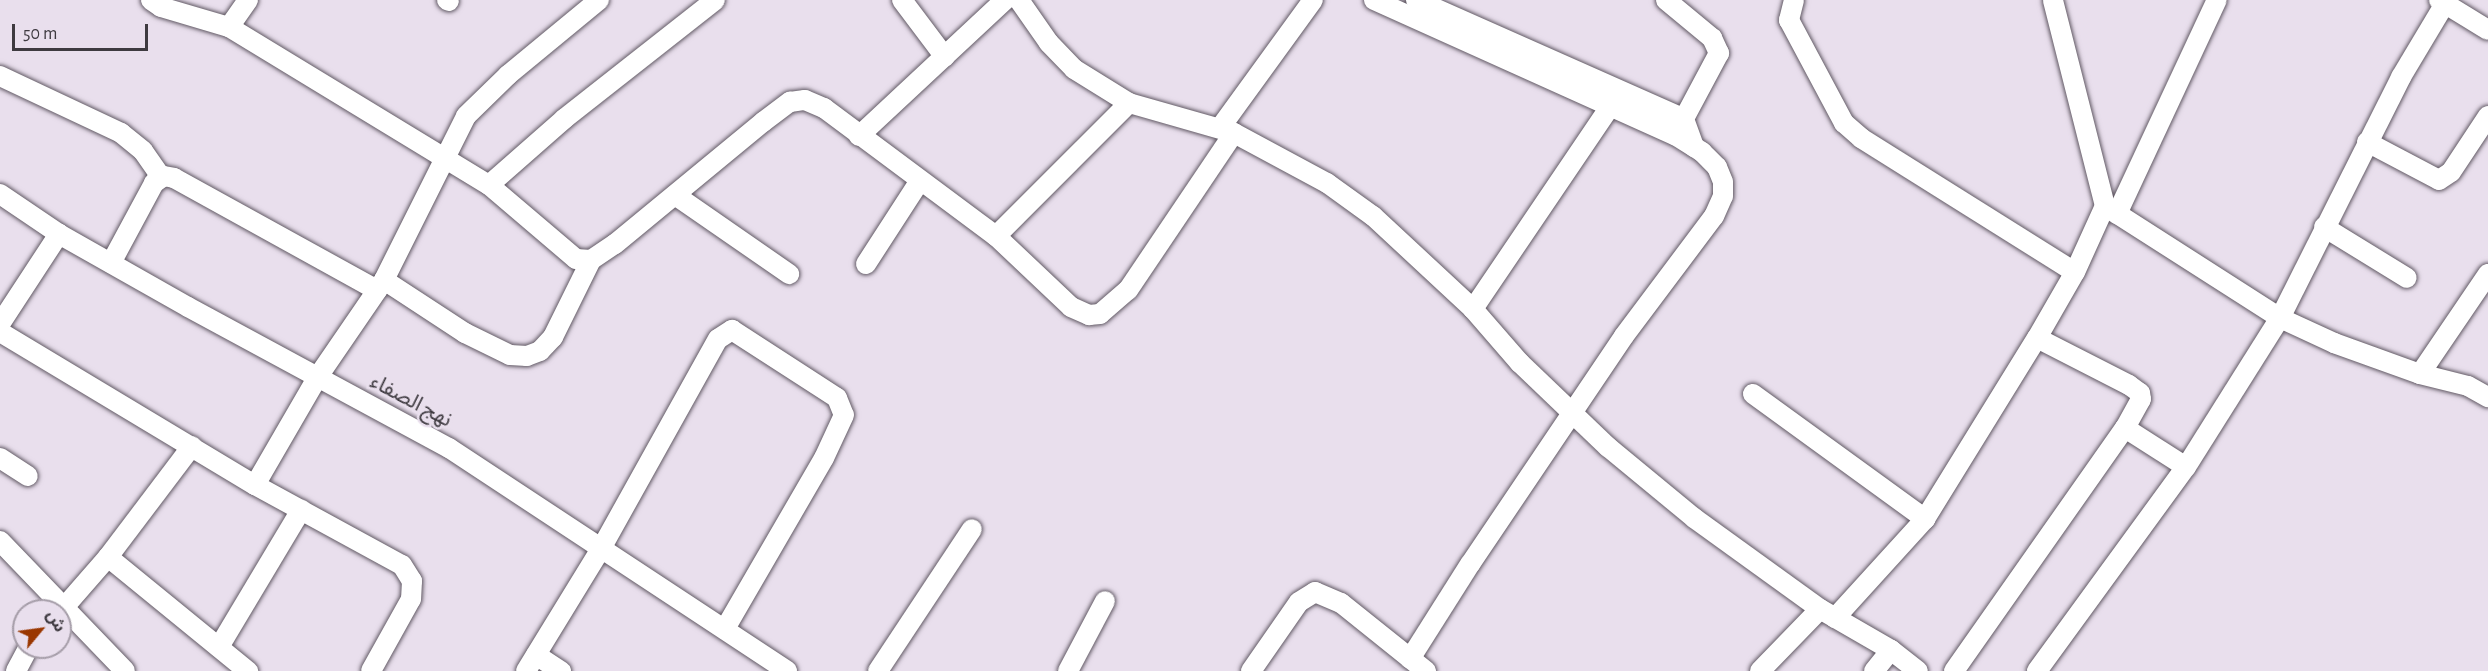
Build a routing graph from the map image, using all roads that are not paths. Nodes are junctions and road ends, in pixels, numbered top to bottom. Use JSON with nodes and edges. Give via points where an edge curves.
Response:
{"nodes":[{"id":1,"x":151,"y":0,"type":"edge"},
{"id":2,"x":248,"y":0,"type":"edge"},
{"id":3,"x":599,"y":0,"type":"edge"},
{"id":4,"x":715,"y":0,"type":"edge"},
{"id":5,"x":902,"y":0,"type":"edge"},
{"id":6,"x":1005,"y":0,"type":"edge"},
{"id":7,"x":1018,"y":0,"type":"edge"},
{"id":8,"x":1313,"y":0,"type":"edge"},
{"id":9,"x":1374,"y":0,"type":"edge"},
{"id":10,"x":1666,"y":0,"type":"edge"},
{"id":11,"x":1794,"y":0,"type":"edge"},
{"id":12,"x":2053,"y":0,"type":"edge"},
{"id":13,"x":2443,"y":1,"type":"edge"},
{"id":14,"x":2210,"y":2,"type":"edge"},
{"id":15,"x":1418,"y":5,"type":"edge"},
{"id":16,"x":230,"y":27,"type":"junction"},
{"id":17,"x":2488,"y":30,"type":"edge"},
{"id":18,"x":945,"y":57,"type":"junction"},
{"id":19,"x":0,"y":76,"type":"edge"},
{"id":20,"x":1615,"y":99,"type":"junction"},
{"id":21,"x":1129,"y":103,"type":"junction"},
{"id":22,"x":2488,"y":116,"type":"edge"},
{"id":23,"x":1680,"y":127,"type":"junction"},
{"id":24,"x":1227,"y":130,"type":"junction"},
{"id":25,"x":859,"y":136,"type":"junction"},
{"id":26,"x":2367,"y":142,"type":"junction"},
{"id":27,"x":446,"y":159,"type":"junction"},
{"id":28,"x":161,"y":177,"type":"junction"},
{"id":29,"x":919,"y":183,"type":"junction"},
{"id":30,"x":489,"y":184,"type":"junction"},
{"id":31,"x":0,"y":194,"type":"edge"},
{"id":32,"x":675,"y":195,"type":"junction"},
{"id":33,"x":2111,"y":210,"type":"junction"},
{"id":34,"x":2324,"y":228,"type":"junction"},
{"id":35,"x":59,"y":234,"type":"junction"},
{"id":36,"x":996,"y":236,"type":"junction"},
{"id":37,"x":591,"y":260,"type":"junction"},
{"id":38,"x":111,"y":263,"type":"junction"},
{"id":39,"x":866,"y":264,"type":"dead end"},
{"id":40,"x":2075,"y":272,"type":"junction"},
{"id":41,"x":2488,"y":273,"type":"edge"},
{"id":42,"x":789,"y":274,"type":"dead end"},
{"id":43,"x":2407,"y":278,"type":"dead end"},
{"id":44,"x":380,"y":285,"type":"junction"},
{"id":45,"x":1473,"y":309,"type":"junction"},
{"id":46,"x":2280,"y":318,"type":"junction"},
{"id":47,"x":0,"y":324,"type":"edge"},
{"id":48,"x":0,"y":332,"type":"edge"},
{"id":49,"x":2037,"y":338,"type":"junction"},
{"id":50,"x":2420,"y":374,"type":"junction"},
{"id":51,"x":317,"y":378,"type":"junction"},
{"id":52,"x":1753,"y":394,"type":"dead end"},
{"id":53,"x":2488,"y":397,"type":"edge"},
{"id":54,"x":1574,"y":416,"type":"junction"},
{"id":55,"x":2125,"y":428,"type":"junction"},
{"id":56,"x":192,"y":446,"type":"junction"},
{"id":57,"x":0,"y":458,"type":"edge"},
{"id":58,"x":2186,"y":467,"type":"junction"},
{"id":59,"x":28,"y":476,"type":"dead end"},
{"id":60,"x":255,"y":485,"type":"junction"},
{"id":61,"x":301,"y":510,"type":"junction"},
{"id":62,"x":1925,"y":519,"type":"junction"},
{"id":63,"x":972,"y":529,"type":"dead end"},
{"id":64,"x":0,"y":541,"type":"edge"},
{"id":65,"x":602,"y":547,"type":"junction"},
{"id":66,"x":108,"y":557,"type":"junction"},
{"id":67,"x":54,"y":599,"type":"edge"},
{"id":68,"x":72,"y":599,"type":"edge"},
{"id":69,"x":1105,"y":601,"type":"dead end"},
{"id":70,"x":1827,"y":613,"type":"junction"},
{"id":71,"x":72,"y":618,"type":"edge"},
{"id":72,"x":725,"y":629,"type":"junction"},
{"id":73,"x":219,"y":646,"type":"junction"},
{"id":74,"x":1891,"y":650,"type":"junction"},
{"id":75,"x":531,"y":663,"type":"edge"},
{"id":76,"x":1417,"y":666,"type":"edge"},
{"id":77,"x":126,"y":671,"type":"edge"},
{"id":78,"x":248,"y":671,"type":"edge"},
{"id":79,"x":371,"y":671,"type":"edge"},
{"id":80,"x":561,"y":671,"type":"edge"},
{"id":81,"x":787,"y":671,"type":"edge"},
{"id":82,"x":878,"y":671,"type":"edge"},
{"id":83,"x":1068,"y":671,"type":"edge"},
{"id":84,"x":1251,"y":671,"type":"edge"},
{"id":85,"x":1760,"y":671,"type":"edge"},
{"id":86,"x":1874,"y":671,"type":"edge"},
{"id":87,"x":1918,"y":671,"type":"edge"},
{"id":88,"x":1954,"y":671,"type":"edge"},
{"id":89,"x":2037,"y":671,"type":"edge"}],
"edges":[{"from":1,"to":16,"type":"street","via":[[161,8]]},
{"from":2,"to":16,"type":"street"},
{"from":3,"to":27,"type":"street","via":[[483,97],[466,116]]},
{"from":4,"to":30,"type":"street","via":[[564,119]]},
{"from":5,"to":18,"type":"street"},
{"from":6,"to":18,"type":"street"},
{"from":7,"to":21,"type":"street","via":[[1049,43],[1074,69]]},
{"from":8,"to":24,"type":"street"},
{"from":9,"to":15,"type":"street"},
{"from":10,"to":23,"type":"street","via":[[1712,38],[1719,53]]},
{"from":11,"to":40,"type":"street","via":[[1789,20],[1844,123],[1861,138]]},
{"from":12,"to":33,"type":"street"},
{"from":13,"to":17,"type":"street"},
{"from":13,"to":26,"type":"street"},
{"from":14,"to":33,"type":"street"},
{"from":15,"to":20,"type":"street"},
{"from":16,"to":27,"type":"street"},
{"from":18,"to":25,"type":"street"},
{"from":19,"to":28,"type":"street","via":[[121,133],[143,151]]},
{"from":20,"to":23,"type":"street"},
{"from":20,"to":45,"type":"street"},
{"from":21,"to":24,"type":"street"},
{"from":21,"to":36,"type":"street"},
{"from":22,"to":26,"type":"street","via":[[2451,172],[2439,180]]},
{"from":23,"to":54,"type":"street","via":[[1694,147],[1717,167],[1723,196],[1714,216],[1624,336]]},
{"from":24,"to":36,"type":"street","via":[[1128,290],[1100,314],[1089,315],[1071,308]]},
{"from":24,"to":45,"type":"street","via":[[1327,183],[1373,216]]},
{"from":25,"to":29,"type":"street"},
{"from":25,"to":32,"type":"street","via":[[824,108],[805,100],[790,102]]},
{"from":26,"to":34,"type":"street"},
{"from":27,"to":30,"type":"street"},
{"from":27,"to":44,"type":"street"},
{"from":28,"to":38,"type":"street"},
{"from":28,"to":44,"type":"street","via":[[174,178]]},
{"from":29,"to":36,"type":"street"},
{"from":29,"to":39,"type":"street"},
{"from":30,"to":37,"type":"street","via":[[566,254]]},
{"from":31,"to":35,"type":"street","name":"نهج الصفاء"},
{"from":32,"to":37,"type":"street"},
{"from":32,"to":42,"type":"street"},
{"from":33,"to":40,"type":"street"},
{"from":33,"to":46,"type":"street"},
{"from":34,"to":43,"type":"street"},
{"from":34,"to":46,"type":"street"},
{"from":35,"to":38,"type":"street","name":"نهج الصفاء"},
{"from":35,"to":47,"type":"street"},
{"from":37,"to":44,"type":"street","via":[[553,337],[540,351],[527,356],[510,355]]},
{"from":38,"to":51,"type":"street","name":"نهج الصفاء"},
{"from":40,"to":49,"type":"street"},
{"from":41,"to":50,"type":"street"},
{"from":44,"to":51,"type":"street"},
{"from":45,"to":54,"type":"street"},
{"from":46,"to":50,"type":"street","via":[[2334,343]]},
{"from":46,"to":58,"type":"street"},
{"from":48,"to":56,"type":"street"},
{"from":49,"to":55,"type":"street","via":[[2136,389],[2141,399]]},
{"from":49,"to":62,"type":"street"},
{"from":50,"to":53,"type":"street","via":[[2468,386]]},
{"from":51,"to":60,"type":"street"},
{"from":51,"to":65,"type":"street","name":"نهج الصفاء","via":[[449,448]]},
{"from":52,"to":62,"type":"street"},
{"from":54,"to":70,"type":"street","via":[[1694,518]]},
{"from":54,"to":76,"type":"street","via":[[1470,564]]},
{"from":55,"to":58,"type":"street"},
{"from":55,"to":88,"type":"street"},
{"from":56,"to":60,"type":"street"},
{"from":56,"to":66,"type":"street"},
{"from":57,"to":59,"type":"street"},
{"from":58,"to":89,"type":"street"},
{"from":60,"to":61,"type":"street"},
{"from":61,"to":73,"type":"street"},
{"from":61,"to":79,"type":"street","via":[[393,559],[409,573],[414,590],[411,599]]},
{"from":62,"to":70,"type":"street"},
{"from":63,"to":82,"type":"street"},
{"from":64,"to":67,"type":"street"},
{"from":65,"to":72,"type":"street","name":"نهج الصفاء"},
{"from":65,"to":72,"type":"street","via":[[725,332],[739,333],[837,398],[844,415],[841,425]]},
{"from":65,"to":75,"type":"street"},
{"from":66,"to":68,"type":"street"},
{"from":66,"to":73,"type":"street"},
{"from":69,"to":83,"type":"street"},
{"from":70,"to":74,"type":"street"},
{"from":70,"to":85,"type":"street"},
{"from":71,"to":77,"type":"street"},
{"from":72,"to":81,"type":"street","name":"نهج الصفاء"},
{"from":73,"to":78,"type":"street"},
{"from":74,"to":86,"type":"street"},
{"from":74,"to":87,"type":"street"},
{"from":75,"to":80,"type":"street"},
{"from":76,"to":84,"type":"street","via":[[1341,603],[1315,591],[1299,602]]}]}
